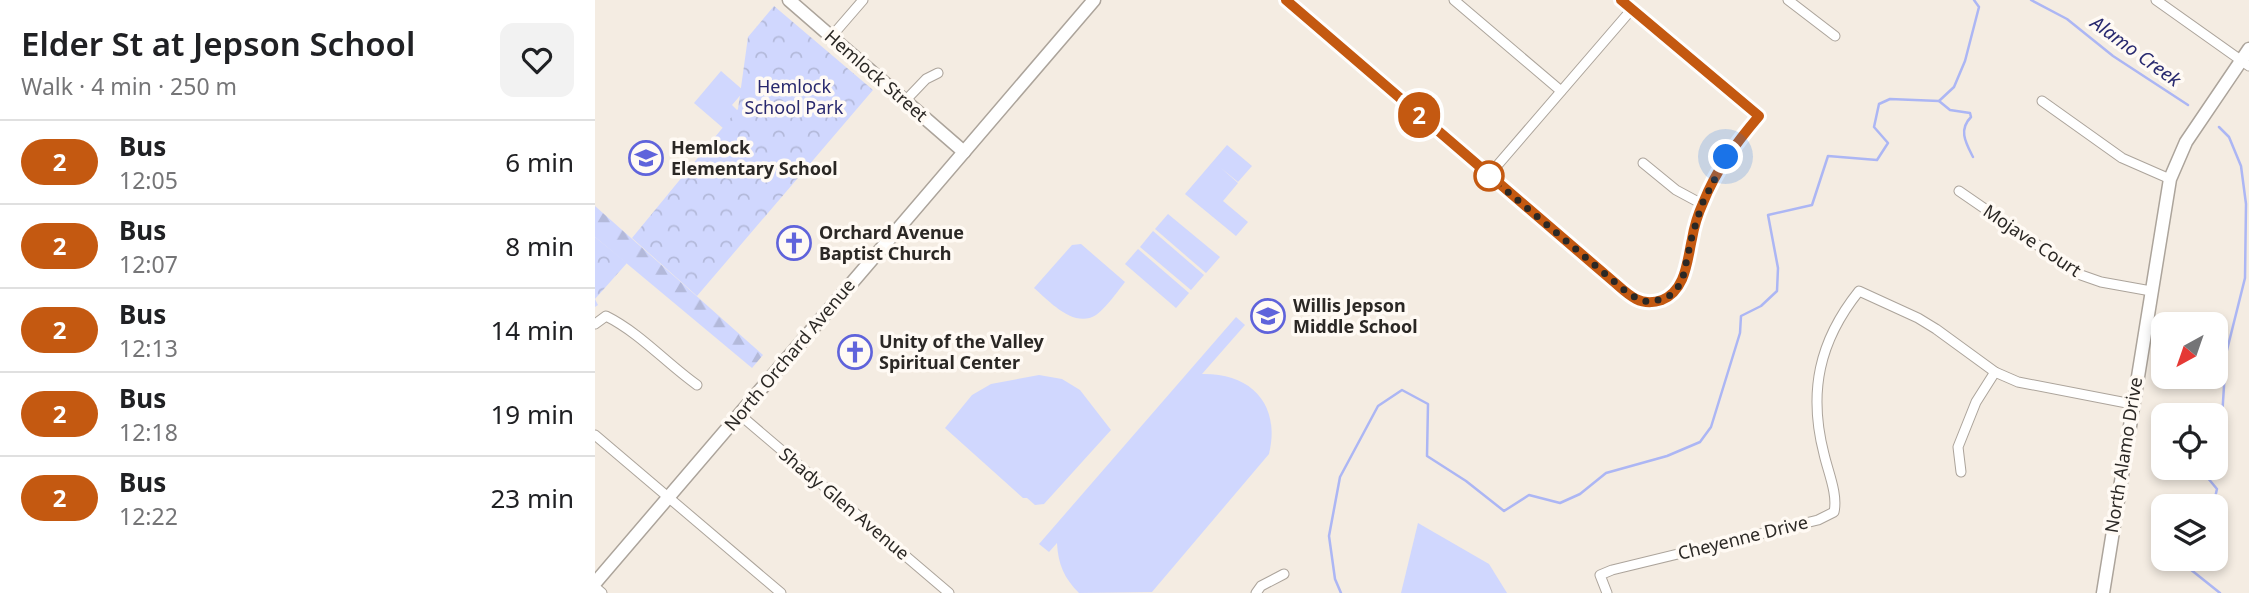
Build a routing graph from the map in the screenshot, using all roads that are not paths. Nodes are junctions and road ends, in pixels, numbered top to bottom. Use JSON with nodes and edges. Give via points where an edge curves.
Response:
{"nodes":[{"id":1,"x":789,"y":0,"type":"edge"},
{"id":2,"x":863,"y":0,"type":"edge"},
{"id":3,"x":1094,"y":0,"type":"edge"},
{"id":4,"x":1286,"y":0,"type":"edge"},
{"id":5,"x":1454,"y":0,"type":"edge"},
{"id":6,"x":1621,"y":0,"type":"edge"},
{"id":7,"x":1788,"y":0,"type":"edge"},
{"id":8,"x":2156,"y":0,"type":"edge"},
{"id":9,"x":1632,"y":9,"type":"junction"},
{"id":10,"x":1835,"y":36,"type":"dead end"},
{"id":11,"x":831,"y":37,"type":"junction"},
{"id":12,"x":2249,"y":49,"type":"edge"},
{"id":13,"x":2245,"y":63,"type":"edge"},
{"id":14,"x":938,"y":73,"type":"dead end"},
{"id":15,"x":1561,"y":91,"type":"junction"},
{"id":16,"x":905,"y":101,"type":"junction"},
{"id":17,"x":2042,"y":101,"type":"dead end"},
{"id":18,"x":964,"y":152,"type":"junction"},
{"id":19,"x":1643,"y":163,"type":"dead end"},
{"id":20,"x":1489,"y":176,"type":"junction"},
{"id":21,"x":2170,"y":178,"type":"junction"},
{"id":22,"x":1959,"y":191,"type":"dead end"},
{"id":23,"x":1702,"y":204,"type":"junction"},
{"id":24,"x":2151,"y":291,"type":"junction"},
{"id":25,"x":595,"y":324,"type":"edge"},
{"id":26,"x":1995,"y":372,"type":"junction"},
{"id":27,"x":697,"y":385,"type":"dead end"},
{"id":28,"x":2133,"y":404,"type":"junction"},
{"id":29,"x":739,"y":414,"type":"junction"},
{"id":30,"x":595,"y":435,"type":"edge"},
{"id":31,"x":1961,"y":472,"type":"dead end"},
{"id":32,"x":669,"y":497,"type":"junction"},
{"id":33,"x":1284,"y":574,"type":"dead end"},
{"id":34,"x":595,"y":585,"type":"edge"},
{"id":35,"x":603,"y":593,"type":"edge"},
{"id":36,"x":781,"y":593,"type":"edge"},
{"id":37,"x":949,"y":593,"type":"edge"},
{"id":38,"x":1256,"y":593,"type":"edge"},
{"id":39,"x":1607,"y":593,"type":"edge"},
{"id":40,"x":2103,"y":593,"type":"edge"}],
"edges":[{"from":1,"to":11,"type":"street","name":"Hemlock Street"},
{"from":2,"to":11,"type":"street"},
{"from":3,"to":18,"type":"street","name":"North Orchard Avenue"},
{"from":4,"to":20,"type":"street"},
{"from":5,"to":15,"type":"street"},
{"from":6,"to":9,"type":"street"},
{"from":7,"to":10,"type":"street"},
{"from":8,"to":13,"type":"street"},
{"from":9,"to":15,"type":"street"},
{"from":9,"to":23,"type":"street","via":[[1759,116],[1731,149]]},
{"from":11,"to":16,"type":"street","name":"Hemlock Street"},
{"from":12,"to":13,"type":"street","name":"North Alamo Drive"},
{"from":13,"to":21,"type":"street","name":"North Alamo Drive","via":[[2186,142]]},
{"from":14,"to":16,"type":"street"},
{"from":15,"to":20,"type":"street"},
{"from":16,"to":18,"type":"street","name":"Hemlock Street"},
{"from":17,"to":21,"type":"street","via":[[2122,158]]},
{"from":18,"to":29,"type":"street","name":"North Orchard Avenue"},
{"from":19,"to":23,"type":"street"},
{"from":20,"to":23,"type":"street","via":[[1643,301],[1653,302],[1677,289]]},
{"from":21,"to":24,"type":"street","name":"North Alamo Drive"},
{"from":22,"to":24,"type":"street","name":"Mojave Court","via":[[2081,275]]},
{"from":24,"to":28,"type":"street","name":"North Alamo Drive"},
{"from":25,"to":27,"type":"street","via":[[606,316],[623,324]]},
{"from":26,"to":28,"type":"street","name":"Cheyenne Drive","via":[[2018,382]]},
{"from":26,"to":31,"type":"street","via":[[1958,447]]},
{"from":26,"to":39,"type":"street","name":"Cheyenne Drive","via":[[1936,329],[1859,291],[1828,343],[1816,392],[1816,416],[1834,512],[1818,520],[1608,571],[1600,575]]},
{"from":28,"to":40,"type":"street","name":"North Alamo Drive"},
{"from":29,"to":32,"type":"street","name":"North Orchard Avenue"},
{"from":29,"to":37,"type":"street","name":"Shady Glen Avenue"},
{"from":30,"to":32,"type":"street"},
{"from":32,"to":34,"type":"street","name":"North Orchard Avenue"},
{"from":32,"to":36,"type":"street"},
{"from":33,"to":38,"type":"street"},
{"from":34,"to":35,"type":"street"}]}
